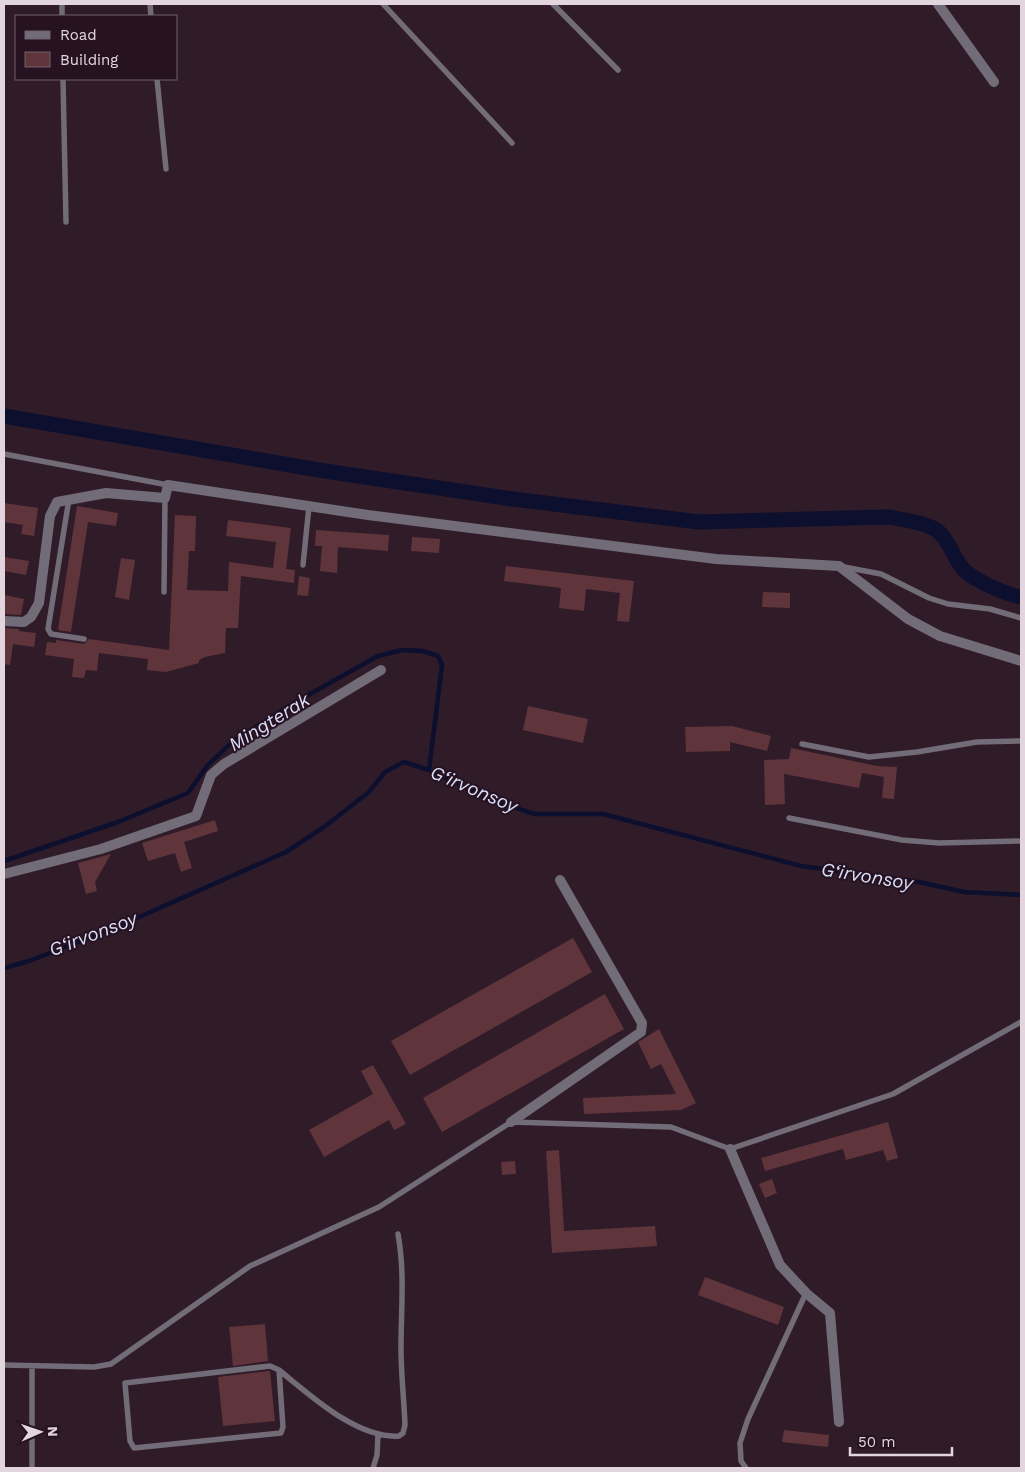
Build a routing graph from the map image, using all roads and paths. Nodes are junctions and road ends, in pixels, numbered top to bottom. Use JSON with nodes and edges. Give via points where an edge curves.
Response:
{"nodes":[{"id":1,"x":383,"y":4,"type":"edge"},
{"id":2,"x":553,"y":4,"type":"edge"},
{"id":3,"x":938,"y":4,"type":"edge"},
{"id":4,"x":618,"y":70,"type":"dead end"},
{"id":5,"x":63,"y":80,"type":"edge"},
{"id":6,"x":157,"y":80,"type":"edge"},
{"id":7,"x":994,"y":82,"type":"dead end"},
{"id":8,"x":512,"y":143,"type":"dead end"},
{"id":9,"x":166,"y":169,"type":"dead end"},
{"id":10,"x":66,"y":222,"type":"dead end"},
{"id":11,"x":4,"y":454,"type":"edge"},
{"id":12,"x":168,"y":485,"type":"junction"},
{"id":13,"x":165,"y":498,"type":"junction"},
{"id":14,"x":69,"y":499,"type":"junction"},
{"id":15,"x":308,"y":506,"type":"junction"},
{"id":16,"x":303,"y":565,"type":"dead end"},
{"id":17,"x":839,"y":566,"type":"junction"},
{"id":18,"x":164,"y":592,"type":"dead end"},
{"id":19,"x":1021,"y":618,"type":"edge"},
{"id":20,"x":4,"y":621,"type":"edge"},
{"id":21,"x":84,"y":639,"type":"dead end"},
{"id":22,"x":1021,"y":661,"type":"edge"},
{"id":23,"x":381,"y":670,"type":"dead end"},
{"id":24,"x":1021,"y":741,"type":"edge"},
{"id":25,"x":802,"y":744,"type":"dead end"},
{"id":26,"x":789,"y":818,"type":"dead end"},
{"id":27,"x":1021,"y":841,"type":"edge"},
{"id":28,"x":4,"y":874,"type":"edge"},
{"id":29,"x":560,"y":880,"type":"dead end"},
{"id":30,"x":1021,"y":1022,"type":"edge"},
{"id":31,"x":511,"y":1122,"type":"junction"},
{"id":32,"x":730,"y":1149,"type":"junction"},
{"id":33,"x":398,"y":1234,"type":"dead end"},
{"id":34,"x":806,"y":1293,"type":"junction"},
{"id":35,"x":4,"y":1365,"type":"edge"},
{"id":36,"x":32,"y":1366,"type":"junction"},
{"id":37,"x":279,"y":1370,"type":"junction"},
{"id":38,"x":839,"y":1422,"type":"dead end"},
{"id":39,"x":378,"y":1435,"type":"junction"},
{"id":40,"x":32,"y":1468,"type":"edge"},
{"id":41,"x":373,"y":1468,"type":"edge"},
{"id":42,"x":746,"y":1468,"type":"edge"}],
"edges":[{"from":1,"to":8,"type":"lane"},
{"from":2,"to":4,"type":"lane"},
{"from":3,"to":7,"type":"street"},
{"from":5,"to":10,"type":"lane"},
{"from":6,"to":9,"type":"lane"},
{"from":11,"to":12,"type":"lane"},
{"from":12,"to":13,"type":"street"},
{"from":12,"to":15,"type":"street"},
{"from":13,"to":14,"type":"street","via":[[106,493]]},
{"from":13,"to":18,"type":"lane"},
{"from":14,"to":20,"type":"street","via":[[57,502],[50,516],[39,603],[24,622]]},
{"from":14,"to":21,"type":"lane","via":[[48,630],[51,634]]},
{"from":15,"to":16,"type":"lane"},
{"from":15,"to":17,"type":"street","via":[[716,559]]},
{"from":17,"to":19,"type":"lane","via":[[882,574],[948,604],[990,609]]},
{"from":17,"to":22,"type":"street","via":[[908,619],[940,636]]},
{"from":23,"to":28,"type":"street","via":[[224,764],[211,775],[196,816],[101,849]]},
{"from":24,"to":25,"type":"lane","via":[[977,742],[869,757]]},
{"from":26,"to":27,"type":"lane","via":[[902,840],[939,843]]},
{"from":29,"to":31,"type":"street","via":[[642,1023],[641,1032]]},
{"from":30,"to":32,"type":"lane","via":[[892,1094]]},
{"from":31,"to":32,"type":"lane","via":[[671,1126]]},
{"from":31,"to":36,"type":"lane","via":[[379,1207],[250,1266],[111,1364],[94,1367]]},
{"from":32,"to":34,"type":"street","via":[[780,1265]]},
{"from":33,"to":39,"type":"lane","via":[[404,1305],[401,1348],[405,1425],[399,1436]]},
{"from":34,"to":38,"type":"street","via":[[830,1313]]},
{"from":34,"to":42,"type":"lane","via":[[748,1419],[740,1443],[741,1461]]},
{"from":35,"to":36,"type":"lane"},
{"from":36,"to":40,"type":"lane"},
{"from":37,"to":37,"type":"lane","via":[[281,1433],[134,1448],[130,1441],[125,1382],[270,1366]]},
{"from":37,"to":39,"type":"lane","via":[[329,1408]]},
{"from":39,"to":41,"type":"lane"}]}
